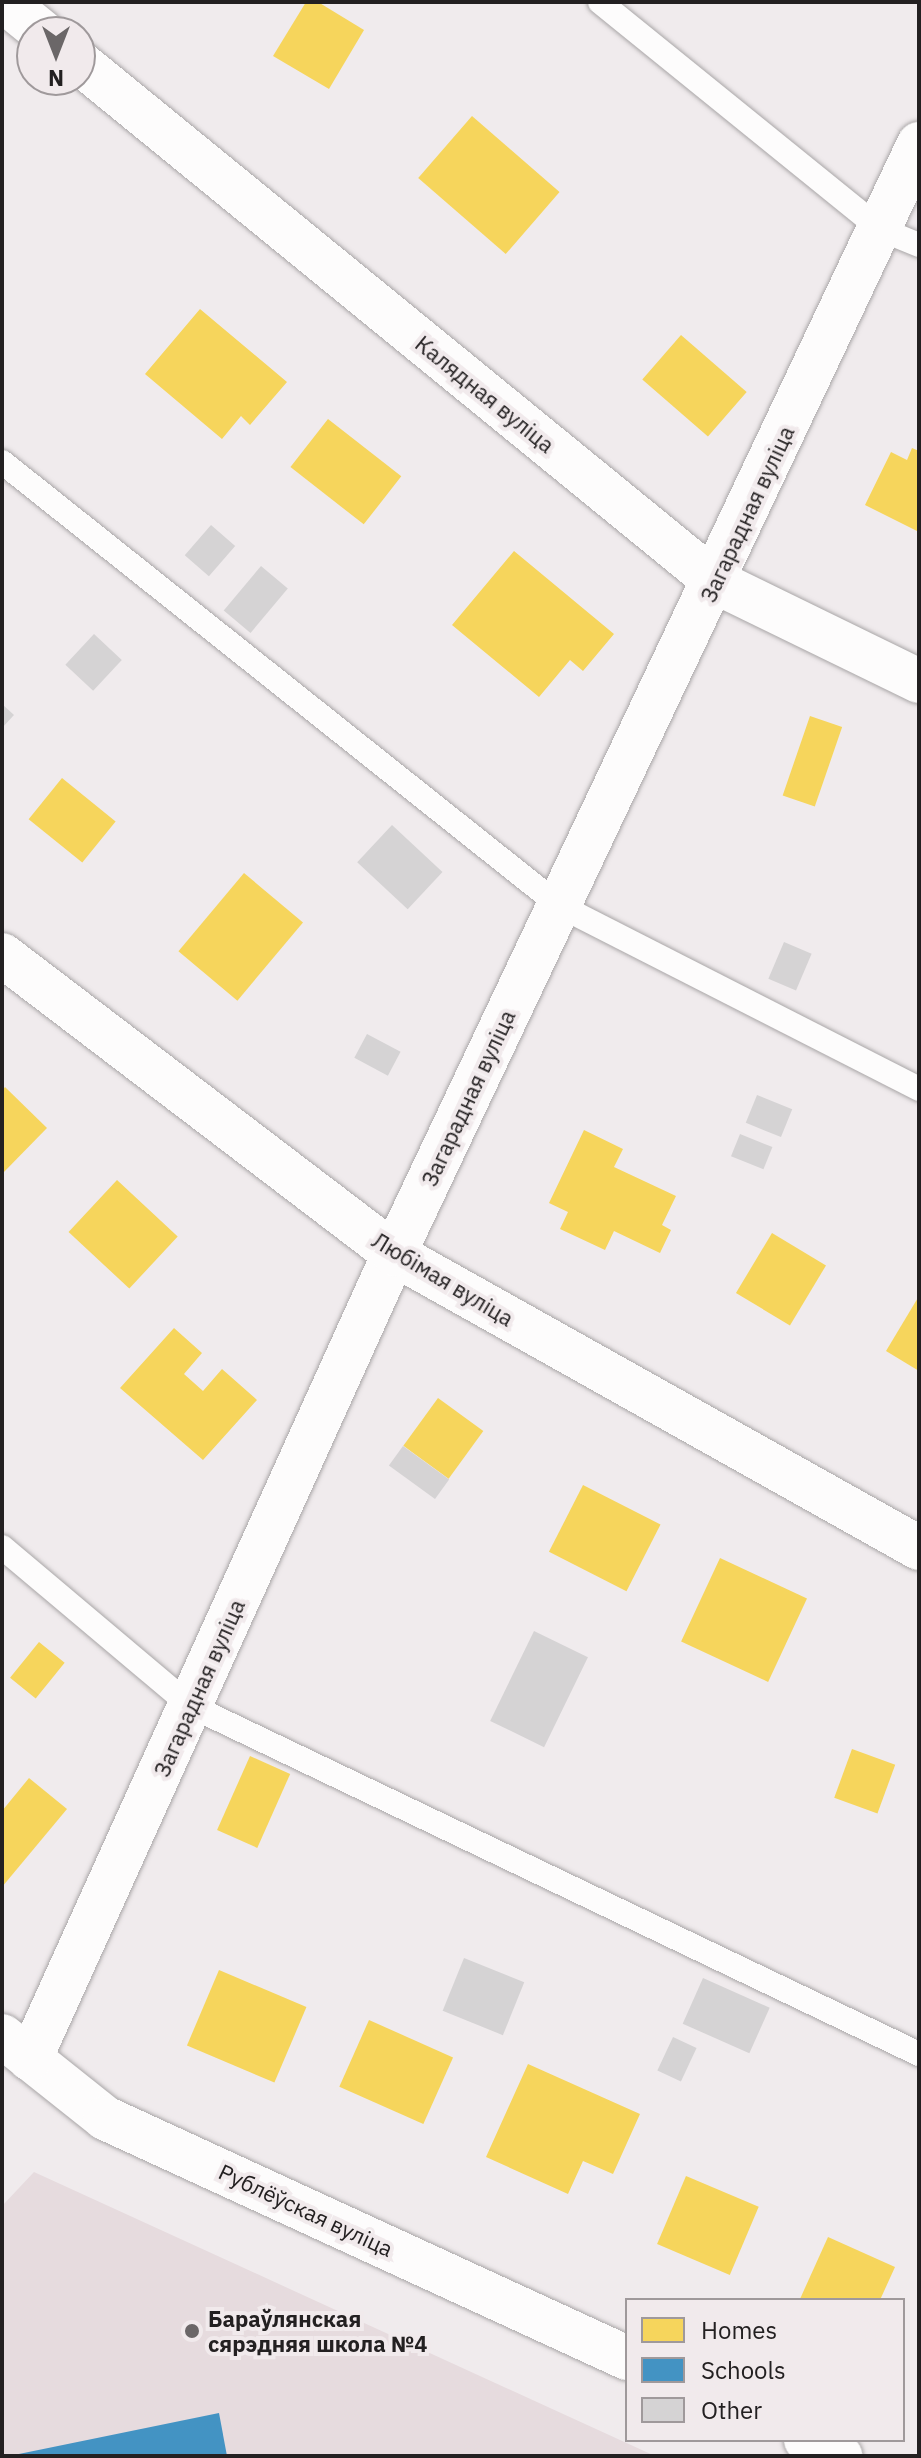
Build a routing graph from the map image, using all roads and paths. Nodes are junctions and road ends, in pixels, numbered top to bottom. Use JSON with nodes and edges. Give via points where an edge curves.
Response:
{"nodes":[{"id":1,"x":5,"y":2,"type":"edge"},
{"id":2,"x":600,"y":2,"type":"edge"},
{"id":3,"x":22,"y":16,"type":"edge"},
{"id":4,"x":96,"y":76,"type":"edge"},
{"id":5,"x":919,"y":144,"type":"edge"},
{"id":6,"x":900,"y":237,"type":"edge"},
{"id":7,"x":2,"y":462,"type":"edge"},
{"id":8,"x":716,"y":582,"type":"junction"},
{"id":9,"x":919,"y":681,"type":"edge"},
{"id":10,"x":560,"y":906,"type":"junction"},
{"id":11,"x":2,"y":955,"type":"edge"},
{"id":12,"x":919,"y":1089,"type":"edge"},
{"id":13,"x":394,"y":1254,"type":"junction"},
{"id":14,"x":2,"y":1547,"type":"edge"},
{"id":15,"x":919,"y":1548,"type":"edge"},
{"id":16,"x":191,"y":1706,"type":"junction"},
{"id":17,"x":16,"y":2048,"type":"edge"},
{"id":18,"x":919,"y":2054,"type":"edge"},
{"id":19,"x":625,"y":2357,"type":"edge"},
{"id":20,"x":810,"y":2442,"type":"edge"},
{"id":21,"x":841,"y":2456,"type":"edge"}],
"edges":[{"from":1,"to":3,"type":"street"},
{"from":2,"to":6,"type":"lane"},
{"from":4,"to":8,"type":"street","name":"Калядная вуліца"},
{"from":5,"to":6,"type":"street","name":"Загарадная вуліца"},
{"from":6,"to":8,"type":"street","name":"Загарадная вуліца"},
{"from":7,"to":10,"type":"lane"},
{"from":8,"to":9,"type":"street","name":"Калядная вуліца"},
{"from":8,"to":10,"type":"street","name":"Загарадная вуліца"},
{"from":10,"to":12,"type":"lane"},
{"from":10,"to":13,"type":"street","name":"Загарадная вуліца"},
{"from":11,"to":13,"type":"street","name":"Любімая вуліца"},
{"from":13,"to":15,"type":"street","name":"Любімая вуліца"},
{"from":13,"to":16,"type":"street","name":"Загарадная вуліца"},
{"from":14,"to":16,"type":"lane"},
{"from":16,"to":17,"type":"street","name":"Загарадная вуліца"},
{"from":16,"to":18,"type":"lane"},
{"from":17,"to":19,"type":"street","name":"Рублёўская вуліца","via":[[105,2118]]},
{"from":20,"to":21,"type":"street"}]}
